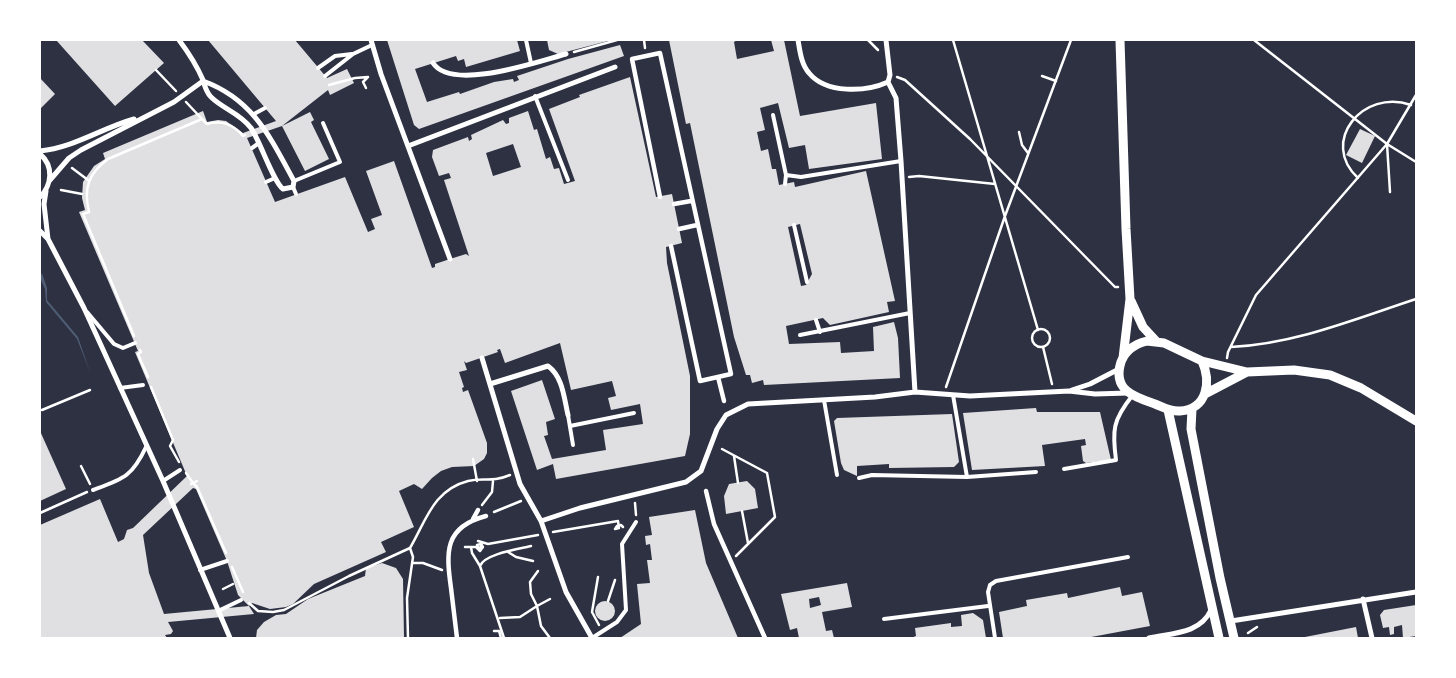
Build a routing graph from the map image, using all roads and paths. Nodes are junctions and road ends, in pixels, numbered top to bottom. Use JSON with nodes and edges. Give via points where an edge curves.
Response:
{"nodes":[{"id":1,"x":179,"y":40,"type":"edge"},
{"id":2,"x":526,"y":40,"type":"edge"},
{"id":3,"x":617,"y":40,"type":"edge"},
{"id":4,"x":798,"y":40,"type":"edge"},
{"id":5,"x":886,"y":40,"type":"edge"},
{"id":6,"x":953,"y":40,"type":"edge"},
{"id":7,"x":1071,"y":40,"type":"edge"},
{"id":8,"x":1120,"y":40,"type":"edge"},
{"id":9,"x":1254,"y":40,"type":"edge"},
{"id":10,"x":371,"y":43,"type":"edge"},
{"id":11,"x":353,"y":54,"type":"junction"},
{"id":12,"x":566,"y":54,"type":"joint"},
{"id":13,"x":433,"y":63,"type":"dead end"},
{"id":14,"x":531,"y":63,"type":"junction"},
{"id":15,"x":615,"y":67,"type":"dead end"},
{"id":16,"x":318,"y":68,"type":"dead end"},
{"id":17,"x":890,"y":75,"type":"junction"},
{"id":18,"x":325,"y":76,"type":"dead end"},
{"id":19,"x":1042,"y":76,"type":"dead end"},
{"id":20,"x":203,"y":81,"type":"junction"},
{"id":21,"x":1056,"y":81,"type":"junction"},
{"id":22,"x":888,"y":82,"type":"junction"},
{"id":23,"x":329,"y":85,"type":"dead end"},
{"id":24,"x":366,"y":88,"type":"dead end"},
{"id":25,"x":1416,"y":95,"type":"edge"},
{"id":26,"x":536,"y":96,"type":"junction"},
{"id":27,"x":1410,"y":105,"type":"junction"},
{"id":28,"x":265,"y":108,"type":"dead end"},
{"id":29,"x":197,"y":114,"type":"dead end"},
{"id":30,"x":254,"y":114,"type":"junction"},
{"id":31,"x":773,"y":115,"type":"dead end"},
{"id":32,"x":141,"y":117,"type":"junction"},
{"id":33,"x":1354,"y":118,"type":"junction"},
{"id":34,"x":202,"y":119,"type":"junction"},
{"id":35,"x":323,"y":123,"type":"dead end"},
{"id":36,"x":1019,"y":132,"type":"dead end"},
{"id":37,"x":247,"y":134,"type":"dead end"},
{"id":38,"x":260,"y":143,"type":"junction"},
{"id":39,"x":1387,"y":144,"type":"junction"},
{"id":40,"x":408,"y":146,"type":"junction"},
{"id":41,"x":252,"y":148,"type":"dead end"},
{"id":42,"x":40,"y":152,"type":"edge"},
{"id":43,"x":1028,"y":153,"type":"junction"},
{"id":44,"x":987,"y":157,"type":"junction"},
{"id":45,"x":901,"y":161,"type":"junction"},
{"id":46,"x":1416,"y":162,"type":"edge"},
{"id":47,"x":72,"y":168,"type":"dead end"},
{"id":48,"x":786,"y":175,"type":"junction"},
{"id":49,"x":275,"y":178,"type":"junction"},
{"id":50,"x":902,"y":178,"type":"junction"},
{"id":51,"x":1358,"y":178,"type":"junction"},
{"id":52,"x":50,"y":180,"type":"junction"},
{"id":53,"x":88,"y":180,"type":"junction"},
{"id":54,"x":568,"y":180,"type":"dead end"},
{"id":55,"x":294,"y":181,"type":"junction"},
{"id":56,"x":266,"y":182,"type":"dead end"},
{"id":57,"x":786,"y":184,"type":"dead end"},
{"id":58,"x":995,"y":184,"type":"junction"},
{"id":59,"x":292,"y":187,"type":"junction"},
{"id":60,"x":1016,"y":187,"type":"junction"},
{"id":61,"x":46,"y":190,"type":"junction"},
{"id":62,"x":61,"y":190,"type":"dead end"},
{"id":63,"x":1390,"y":192,"type":"dead end"},
{"id":64,"x":82,"y":194,"type":"dead end"},
{"id":65,"x":296,"y":194,"type":"dead end"},
{"id":66,"x":660,"y":196,"type":"dead end"},
{"id":67,"x":40,"y":197,"type":"edge"},
{"id":68,"x":692,"y":200,"type":"junction"},
{"id":69,"x":674,"y":204,"type":"dead end"},
{"id":70,"x":1005,"y":216,"type":"junction"},
{"id":71,"x":697,"y":225,"type":"junction"},
{"id":72,"x":794,"y":225,"type":"dead end"},
{"id":73,"x":679,"y":229,"type":"dead end"},
{"id":74,"x":40,"y":231,"type":"edge"},
{"id":75,"x":48,"y":239,"type":"junction"},
{"id":76,"x":671,"y":246,"type":"dead end"},
{"id":77,"x":450,"y":259,"type":"dead end"},
{"id":78,"x":807,"y":282,"type":"dead end"},
{"id":79,"x":1130,"y":286,"type":"junction"},
{"id":80,"x":1130,"y":299,"type":"junction"},
{"id":81,"x":1416,"y":299,"type":"edge"},
{"id":82,"x":84,"y":308,"type":"junction"},
{"id":83,"x":910,"y":313,"type":"junction"},
{"id":84,"x":816,"y":320,"type":"dead end"},
{"id":85,"x":1038,"y":330,"type":"junction"},
{"id":86,"x":820,"y":332,"type":"junction"},
{"id":87,"x":800,"y":335,"type":"dead end"},
{"id":88,"x":1156,"y":341,"type":"junction"},
{"id":89,"x":135,"y":343,"type":"dead end"},
{"id":90,"x":1043,"y":347,"type":"junction"},
{"id":91,"x":1230,"y":347,"type":"junction"},
{"id":92,"x":482,"y":358,"type":"dead end"},
{"id":93,"x":1123,"y":358,"type":"junction"},
{"id":94,"x":1202,"y":361,"type":"junction"},
{"id":95,"x":1227,"y":367,"type":"junction"},
{"id":96,"x":1119,"y":369,"type":"junction"},
{"id":97,"x":1247,"y":372,"type":"junction"},
{"id":98,"x":718,"y":377,"type":"junction"},
{"id":99,"x":490,"y":384,"type":"junction"},
{"id":100,"x":143,"y":385,"type":"dead end"},
{"id":101,"x":120,"y":388,"type":"junction"},
{"id":102,"x":90,"y":390,"type":"dead end"},
{"id":103,"x":1070,"y":390,"type":"junction"},
{"id":104,"x":1054,"y":391,"type":"junction"},
{"id":105,"x":915,"y":392,"type":"junction"},
{"id":106,"x":1205,"y":394,"type":"junction"},
{"id":107,"x":944,"y":395,"type":"junction"},
{"id":108,"x":953,"y":395,"type":"junction"},
{"id":109,"x":1130,"y":395,"type":"junction"},
{"id":110,"x":824,"y":400,"type":"junction"},
{"id":111,"x":724,"y":401,"type":"dead end"},
{"id":112,"x":1192,"y":408,"type":"junction"},
{"id":113,"x":42,"y":410,"type":"dead end"},
{"id":114,"x":1168,"y":410,"type":"junction"},
{"id":115,"x":634,"y":413,"type":"dead end"},
{"id":116,"x":568,"y":415,"type":"joint"},
{"id":117,"x":1416,"y":421,"type":"edge"},
{"id":118,"x":570,"y":426,"type":"junction"},
{"id":119,"x":573,"y":445,"type":"dead end"},
{"id":120,"x":146,"y":447,"type":"junction"},
{"id":121,"x":722,"y":449,"type":"dead end"},
{"id":122,"x":734,"y":456,"type":"junction"},
{"id":123,"x":473,"y":459,"type":"dead end"},
{"id":124,"x":81,"y":466,"type":"dead end"},
{"id":125,"x":1064,"y":469,"type":"dead end"},
{"id":126,"x":180,"y":470,"type":"dead end"},
{"id":127,"x":516,"y":472,"type":"junction"},
{"id":128,"x":1036,"y":472,"type":"dead end"},
{"id":129,"x":837,"y":475,"type":"dead end"},
{"id":130,"x":967,"y":477,"type":"junction"},
{"id":131,"x":859,"y":478,"type":"dead end"},
{"id":132,"x":163,"y":481,"type":"junction"},
{"id":133,"x":198,"y":481,"type":"dead end"},
{"id":134,"x":477,"y":481,"type":"junction"},
{"id":135,"x":493,"y":481,"type":"junction"},
{"id":136,"x":192,"y":483,"type":"junction"},
{"id":137,"x":738,"y":483,"type":"dead end"},
{"id":138,"x":93,"y":490,"type":"junction"},
{"id":139,"x":706,"y":491,"type":"dead end"},
{"id":140,"x":634,"y":496,"type":"junction"},
{"id":141,"x":509,"y":505,"type":"dead end"},
{"id":142,"x":478,"y":510,"type":"joint"},
{"id":143,"x":742,"y":511,"type":"dead end"},
{"id":144,"x":40,"y":512,"type":"edge"},
{"id":145,"x":486,"y":516,"type":"joint"},
{"id":146,"x":473,"y":519,"type":"junction"},
{"id":147,"x":541,"y":521,"type":"junction"},
{"id":148,"x":636,"y":522,"type":"joint"},
{"id":149,"x":618,"y":524,"type":"dead end"},
{"id":150,"x":561,"y":531,"type":"dead end"},
{"id":151,"x":526,"y":537,"type":"dead end"},
{"id":152,"x":748,"y":543,"type":"junction"},
{"id":153,"x":531,"y":546,"type":"dead end"},
{"id":154,"x":465,"y":547,"type":"dead end"},
{"id":155,"x":410,"y":548,"type":"junction"},
{"id":156,"x":471,"y":548,"type":"junction"},
{"id":157,"x":508,"y":552,"type":"junction"},
{"id":158,"x":1128,"y":557,"type":"dead end"},
{"id":159,"x":227,"y":561,"type":"dead end"},
{"id":160,"x":533,"y":561,"type":"dead end"},
{"id":161,"x":731,"y":561,"type":"junction"},
{"id":162,"x":412,"y":563,"type":"junction"},
{"id":163,"x":480,"y":566,"type":"junction"},
{"id":164,"x":435,"y":567,"type":"dead end"},
{"id":165,"x":200,"y":570,"type":"junction"},
{"id":166,"x":538,"y":571,"type":"dead end"},
{"id":167,"x":616,"y":576,"type":"dead end"},
{"id":168,"x":598,"y":577,"type":"dead end"},
{"id":169,"x":233,"y":584,"type":"dead end"},
{"id":170,"x":223,"y":589,"type":"dead end"},
{"id":171,"x":1416,"y":592,"type":"edge"},
{"id":172,"x":244,"y":594,"type":"dead end"},
{"id":173,"x":550,"y":598,"type":"dead end"},
{"id":174,"x":1363,"y":598,"type":"junction"},
{"id":175,"x":241,"y":600,"type":"dead end"},
{"id":176,"x":247,"y":600,"type":"dead end"},
{"id":177,"x":608,"y":601,"type":"dead end"},
{"id":178,"x":537,"y":606,"type":"junction"},
{"id":179,"x":988,"y":606,"type":"junction"},
{"id":180,"x":1212,"y":609,"type":"junction"},
{"id":181,"x":218,"y":610,"type":"junction"},
{"id":182,"x":251,"y":610,"type":"dead end"},
{"id":183,"x":258,"y":611,"type":"junction"},
{"id":184,"x":499,"y":618,"type":"junction"},
{"id":185,"x":884,"y":619,"type":"dead end"},
{"id":186,"x":1232,"y":621,"type":"junction"},
{"id":187,"x":1258,"y":626,"type":"dead end"},
{"id":188,"x":494,"y":631,"type":"dead end"},
{"id":189,"x":602,"y":631,"type":"junction"},
{"id":190,"x":1248,"y":633,"type":"dead end"},
{"id":191,"x":230,"y":638,"type":"edge"},
{"id":192,"x":408,"y":638,"type":"edge"},
{"id":193,"x":457,"y":638,"type":"edge"},
{"id":194,"x":503,"y":638,"type":"edge"},
{"id":195,"x":550,"y":638,"type":"edge"},
{"id":196,"x":592,"y":638,"type":"edge"},
{"id":197,"x":765,"y":638,"type":"edge"},
{"id":198,"x":995,"y":638,"type":"edge"},
{"id":199,"x":1149,"y":638,"type":"edge"},
{"id":200,"x":1219,"y":638,"type":"edge"},
{"id":201,"x":1234,"y":638,"type":"edge"},
{"id":202,"x":1372,"y":638,"type":"edge"}],
"edges":[{"from":1,"to":20,"type":"street"},
{"from":2,"to":14,"type":"lane"},
{"from":3,"to":12,"type":"path"},
{"from":4,"to":22,"type":"street","via":[[803,64],[808,72],[826,85],[851,89]]},
{"from":5,"to":17,"type":"street"},
{"from":6,"to":44,"type":"path"},
{"from":7,"to":21,"type":"path"},
{"from":8,"to":79,"type":"street"},
{"from":9,"to":33,"type":"path"},
{"from":10,"to":11,"type":"lane"},
{"from":10,"to":40,"type":"street"},
{"from":11,"to":16,"type":"lane","via":[[335,56]]},
{"from":11,"to":18,"type":"lane"},
{"from":12,"to":14,"type":"street"},
{"from":13,"to":14,"type":"street","via":[[443,71],[462,75],[500,71]]},
{"from":15,"to":26,"type":"street"},
{"from":17,"to":22,"type":"street"},
{"from":17,"to":44,"type":"path","via":[[905,80]]},
{"from":19,"to":21,"type":"path"},
{"from":20,"to":30,"type":"street","via":[[222,87]]},
{"from":20,"to":32,"type":"street","via":[[174,102]]},
{"from":20,"to":38,"type":"street","via":[[204,89],[212,98],[245,120]]},
{"from":21,"to":43,"type":"path"},
{"from":22,"to":45,"type":"street","via":[[896,98]]},
{"from":23,"to":24,"type":"path","via":[[368,77],[363,82]]},
{"from":25,"to":27,"type":"path"},
{"from":26,"to":40,"type":"street"},
{"from":26,"to":54,"type":"lane"},
{"from":27,"to":33,"type":"path","via":[[1397,100],[1378,103],[1362,110]]},
{"from":27,"to":39,"type":"path"},
{"from":28,"to":30,"type":"lane"},
{"from":29,"to":34,"type":"path"},
{"from":30,"to":55,"type":"street"},
{"from":31,"to":48,"type":"lane"},
{"from":32,"to":42,"type":"street","via":[[54,150]]},
{"from":32,"to":52,"type":"street","via":[[69,158]]},
{"from":33,"to":39,"type":"path"},
{"from":33,"to":51,"type":"path","via":[[1343,145],[1349,170]]},
{"from":34,"to":37,"type":"path","via":[[207,124],[224,123],[243,136]]},
{"from":34,"to":53,"type":"path","via":[[108,159]]},
{"from":35,"to":55,"type":"lane","via":[[340,162]]},
{"from":36,"to":43,"type":"path"},
{"from":38,"to":41,"type":"lane"},
{"from":38,"to":49,"type":"street"},
{"from":39,"to":46,"type":"path"},
{"from":39,"to":51,"type":"path"},
{"from":39,"to":63,"type":"path"},
{"from":40,"to":77,"type":"street"},
{"from":42,"to":52,"type":"street","via":[[48,164]]},
{"from":43,"to":60,"type":"path"},
{"from":44,"to":58,"type":"path"},
{"from":44,"to":60,"type":"path"},
{"from":45,"to":48,"type":"lane","via":[[801,177]]},
{"from":45,"to":50,"type":"street"},
{"from":47,"to":53,"type":"path"},
{"from":48,"to":57,"type":"lane"},
{"from":49,"to":56,"type":"lane"},
{"from":49,"to":59,"type":"street","via":[[283,189]]},
{"from":50,"to":58,"type":"path","via":[[919,176]]},
{"from":50,"to":83,"type":"street"},
{"from":51,"to":91,"type":"path","via":[[1256,295]]},
{"from":52,"to":61,"type":"street"},
{"from":53,"to":136,"type":"path","via":[[85,196],[88,212],[83,214],[141,352],[138,354],[173,440],[170,446]]},
{"from":55,"to":59,"type":"street"},
{"from":58,"to":70,"type":"path"},
{"from":59,"to":65,"type":"lane"},
{"from":60,"to":70,"type":"path"},
{"from":60,"to":79,"type":"path","via":[[1115,287]]},
{"from":61,"to":67,"type":"street"},
{"from":61,"to":75,"type":"street","via":[[44,204]]},
{"from":62,"to":64,"type":"path"},
{"from":66,"to":68,"type":"street","via":[[632,59],[660,53]]},
{"from":68,"to":69,"type":"street"},
{"from":68,"to":71,"type":"street"},
{"from":70,"to":85,"type":"path"},
{"from":70,"to":107,"type":"path"},
{"from":71,"to":73,"type":"street"},
{"from":71,"to":98,"type":"street","via":[[731,374]]},
{"from":72,"to":78,"type":"lane"},
{"from":74,"to":75,"type":"street"},
{"from":75,"to":82,"type":"street"},
{"from":76,"to":98,"type":"street","via":[[700,381]]},
{"from":79,"to":80,"type":"street"},
{"from":80,"to":88,"type":"street","via":[[1143,327]]},
{"from":80,"to":93,"type":"street"},
{"from":81,"to":91,"type":"path","via":[[1298,338]]},
{"from":82,"to":89,"type":"lane","via":[[114,344],[123,348]]},
{"from":82,"to":101,"type":"street"},
{"from":83,"to":86,"type":"lane"},
{"from":83,"to":105,"type":"street"},
{"from":84,"to":86,"type":"lane"},
{"from":85,"to":90,"type":"path","via":[[1033,341],[1038,347]]},
{"from":85,"to":90,"type":"path","via":[[1048,334],[1048,343]]},
{"from":86,"to":87,"type":"lane"},
{"from":88,"to":93,"type":"street","via":[[1138,343]]},
{"from":88,"to":94,"type":"street"},
{"from":90,"to":104,"type":"path"},
{"from":91,"to":95,"type":"path"},
{"from":92,"to":99,"type":"street"},
{"from":93,"to":96,"type":"street"},
{"from":94,"to":95,"type":"street"},
{"from":94,"to":106,"type":"street","via":[[1208,373]]},
{"from":95,"to":97,"type":"street"},
{"from":96,"to":103,"type":"street"},
{"from":96,"to":109,"type":"street","via":[[1120,380]]},
{"from":97,"to":106,"type":"street"},
{"from":97,"to":117,"type":"street","via":[[1294,370],[1330,375],[1361,388]]},
{"from":98,"to":111,"type":"street"},
{"from":99,"to":116,"type":"street","via":[[548,366],[555,371],[562,387]]},
{"from":99,"to":127,"type":"street"},
{"from":100,"to":101,"type":"lane"},
{"from":101,"to":120,"type":"street"},
{"from":102,"to":113,"type":"path"},
{"from":103,"to":104,"type":"street"},
{"from":103,"to":109,"type":"street"},
{"from":104,"to":108,"type":"street"},
{"from":105,"to":107,"type":"street"},
{"from":105,"to":110,"type":"street"},
{"from":106,"to":112,"type":"street"},
{"from":107,"to":108,"type":"street"},
{"from":108,"to":130,"type":"lane"},
{"from":109,"to":114,"type":"street"},
{"from":109,"to":125,"type":"lane","via":[[1115,422],[1116,460]]},
{"from":110,"to":129,"type":"lane"},
{"from":110,"to":140,"type":"street","via":[[748,404],[726,415],[717,429],[701,471],[686,482]]},
{"from":112,"to":114,"type":"street","via":[[1179,412]]},
{"from":112,"to":186,"type":"street","via":[[1191,429],[1220,578]]},
{"from":114,"to":180,"type":"street"},
{"from":115,"to":118,"type":"lane"},
{"from":116,"to":118,"type":"lane"},
{"from":118,"to":119,"type":"lane"},
{"from":120,"to":132,"type":"street"},
{"from":120,"to":138,"type":"lane","via":[[137,466],[124,478]]},
{"from":121,"to":122,"type":"path"},
{"from":122,"to":137,"type":"path"},
{"from":122,"to":152,"type":"path","via":[[767,473],[775,517]]},
{"from":123,"to":134,"type":"path"},
{"from":124,"to":138,"type":"path"},
{"from":126,"to":132,"type":"lane"},
{"from":127,"to":135,"type":"path"},
{"from":127,"to":147,"type":"street"},
{"from":128,"to":130,"type":"lane"},
{"from":130,"to":131,"type":"lane","via":[[872,475]]},
{"from":132,"to":165,"type":"street"},
{"from":133,"to":136,"type":"path"},
{"from":134,"to":135,"type":"path"},
{"from":134,"to":155,"type":"path","via":[[449,488],[437,498]]},
{"from":135,"to":142,"type":"path","via":[[492,492]]},
{"from":136,"to":172,"type":"path","via":[[198,487]]},
{"from":138,"to":144,"type":"path"},
{"from":139,"to":161,"type":"street","via":[[714,524]]},
{"from":140,"to":147,"type":"street"},
{"from":140,"to":148,"type":"path"},
{"from":141,"to":145,"type":"path"},
{"from":142,"to":146,"type":"street"},
{"from":143,"to":152,"type":"path"},
{"from":145,"to":146,"type":"street"},
{"from":146,"to":193,"type":"street","via":[[459,528],[448,548]]},
{"from":147,"to":196,"type":"street","via":[[560,577]]},
{"from":148,"to":189,"type":"lane","via":[[622,544],[626,610]]},
{"from":149,"to":150,"type":"path","via":[[618,521]]},
{"from":151,"to":156,"type":"path","via":[[481,543],[480,551],[476,547]]},
{"from":152,"to":161,"type":"path"},
{"from":153,"to":157,"type":"path"},
{"from":154,"to":156,"type":"path"},
{"from":155,"to":162,"type":"path"},
{"from":155,"to":183,"type":"path","via":[[290,608]]},
{"from":156,"to":163,"type":"path"},
{"from":157,"to":160,"type":"path"},
{"from":157,"to":163,"type":"path","via":[[484,560]]},
{"from":158,"to":179,"type":"lane","via":[[996,581],[990,585]]},
{"from":159,"to":165,"type":"lane"},
{"from":161,"to":197,"type":"street"},
{"from":162,"to":164,"type":"path"},
{"from":162,"to":192,"type":"path","via":[[407,598]]},
{"from":163,"to":184,"type":"path"},
{"from":165,"to":181,"type":"street"},
{"from":166,"to":178,"type":"path","via":[[530,586]]},
{"from":167,"to":177,"type":"path"},
{"from":168,"to":189,"type":"path","via":[[592,612]]},
{"from":169,"to":170,"type":"path"},
{"from":171,"to":174,"type":"street"},
{"from":173,"to":178,"type":"path"},
{"from":174,"to":186,"type":"street"},
{"from":174,"to":202,"type":"street"},
{"from":175,"to":181,"type":"lane"},
{"from":176,"to":183,"type":"path"},
{"from":178,"to":184,"type":"path","via":[[520,617]]},
{"from":178,"to":195,"type":"path","via":[[541,626]]},
{"from":179,"to":185,"type":"lane"},
{"from":179,"to":198,"type":"lane"},
{"from":180,"to":199,"type":"street","via":[[1198,627]]},
{"from":180,"to":200,"type":"street"},
{"from":181,"to":191,"type":"street"},
{"from":182,"to":183,"type":"path"},
{"from":184,"to":194,"type":"path"},
{"from":186,"to":201,"type":"street"},
{"from":187,"to":190,"type":"path"},
{"from":188,"to":194,"type":"path","via":[[500,631]]},
{"from":189,"to":196,"type":"lane"}]}
